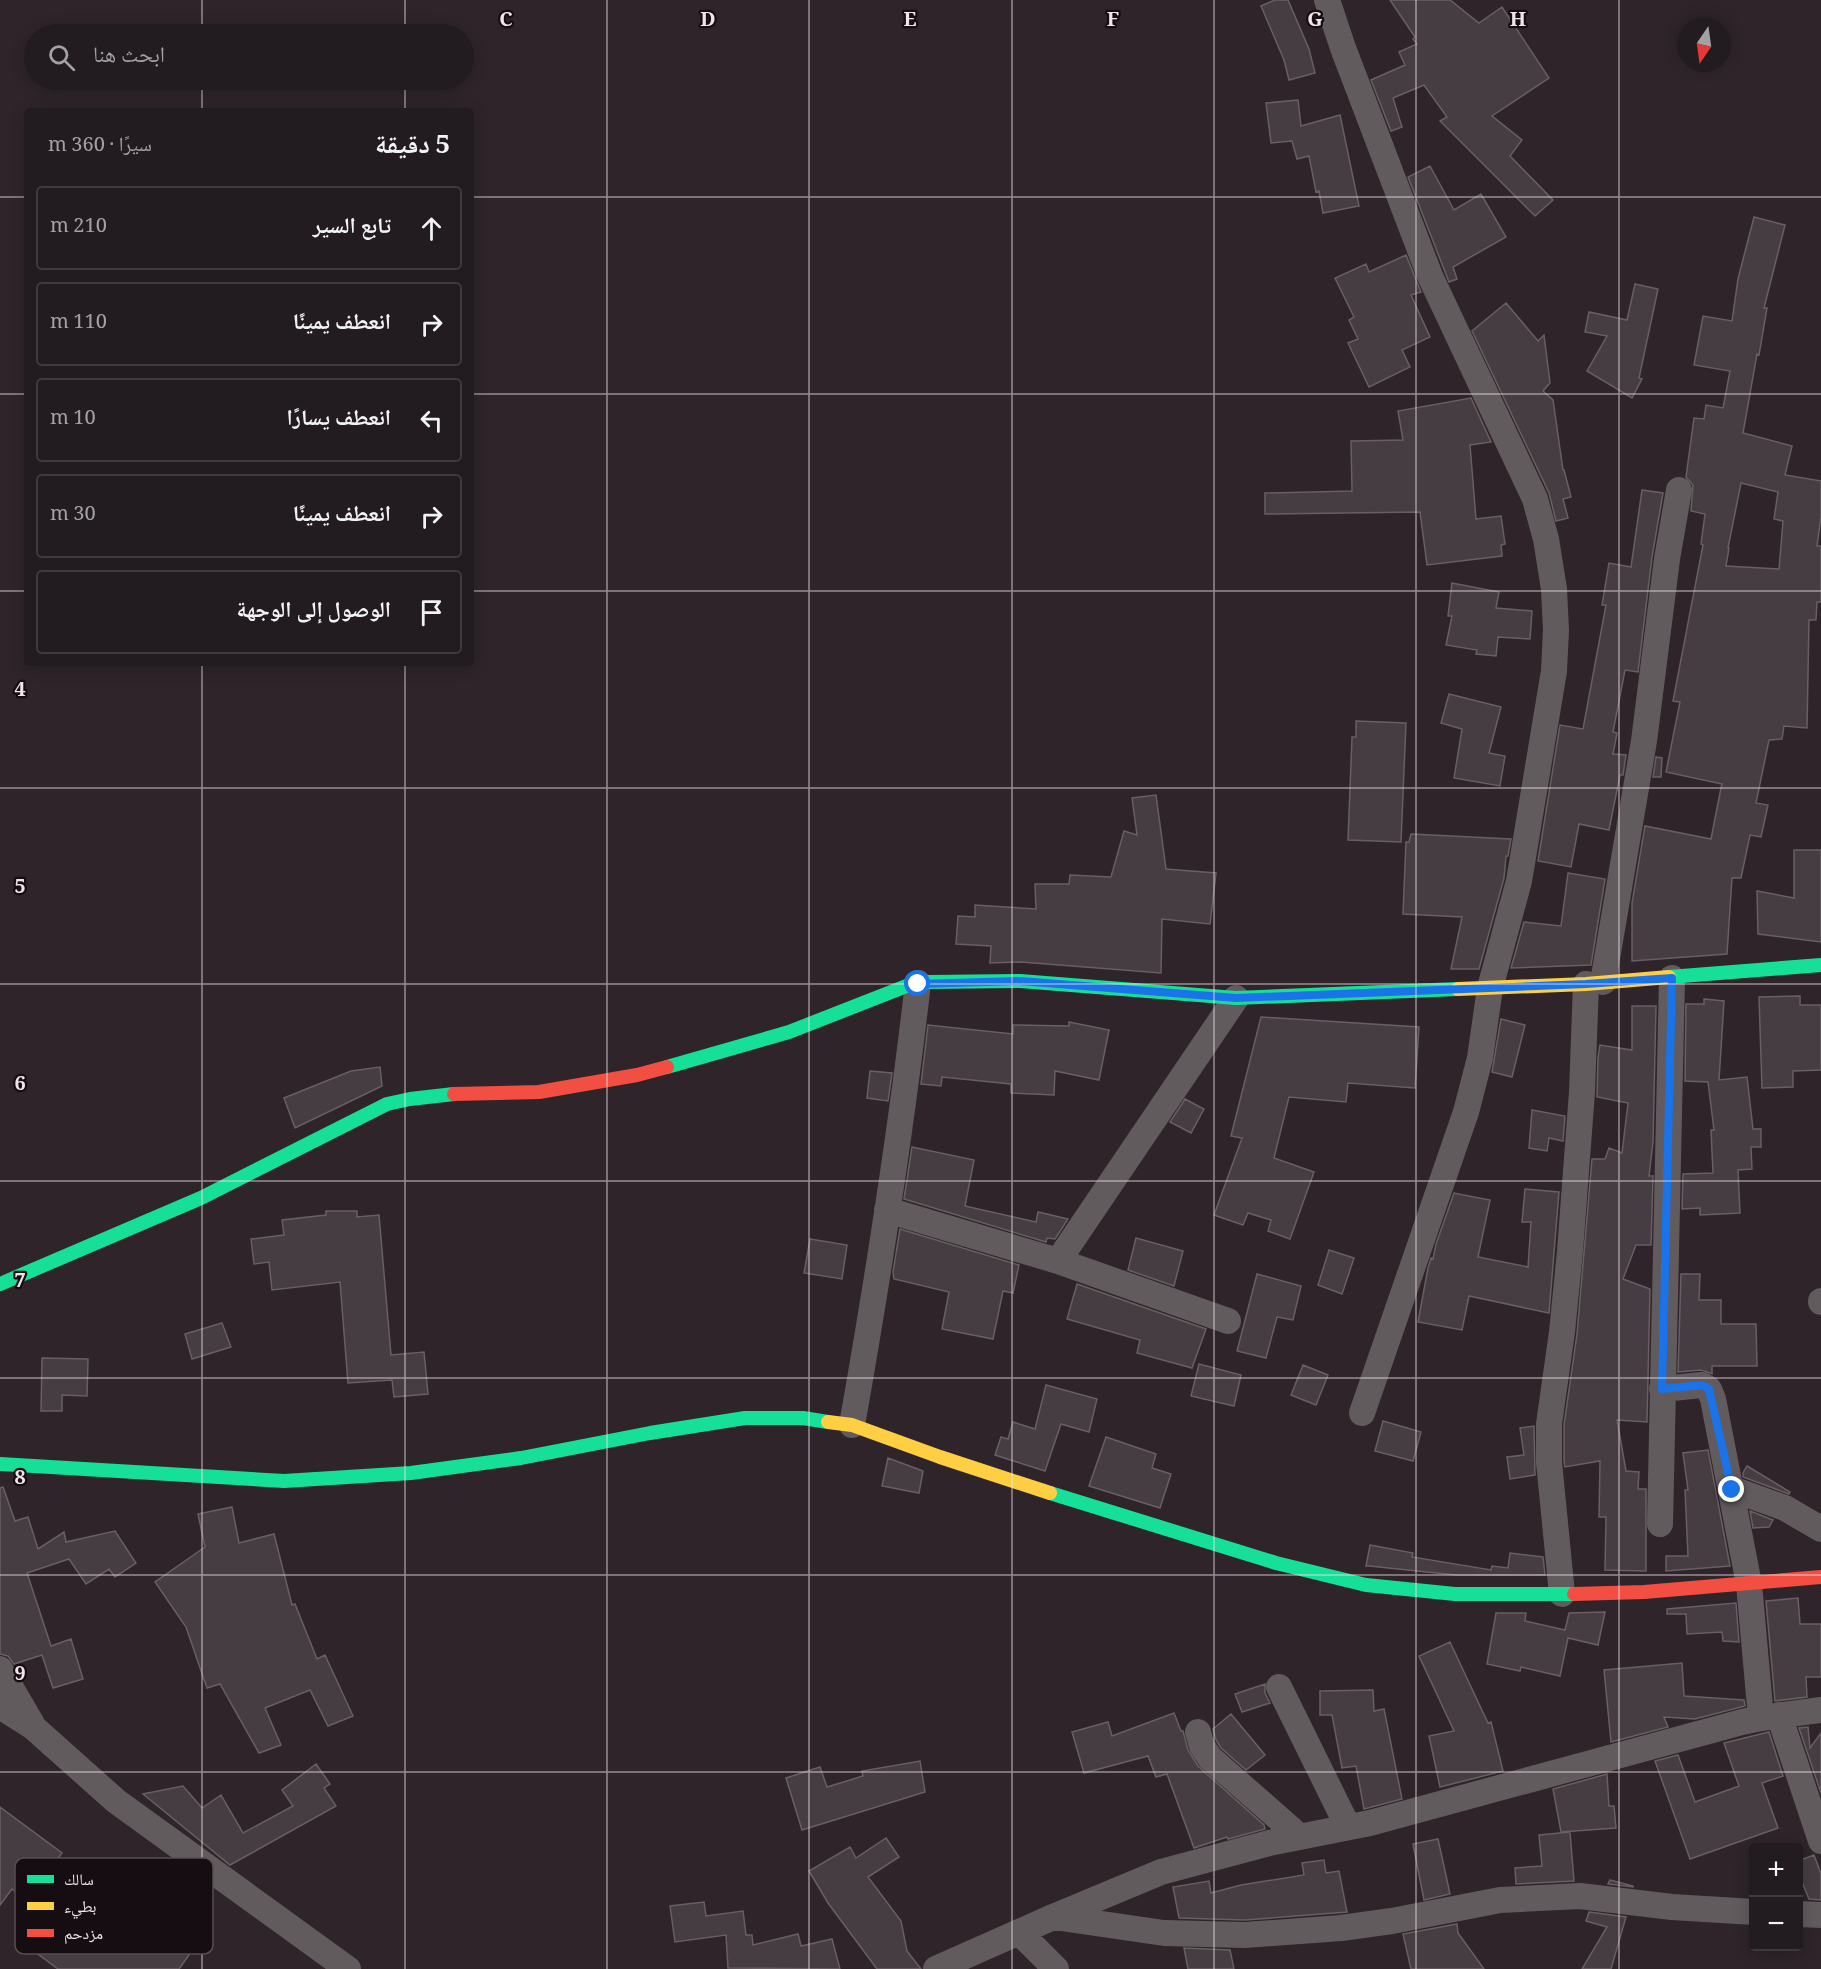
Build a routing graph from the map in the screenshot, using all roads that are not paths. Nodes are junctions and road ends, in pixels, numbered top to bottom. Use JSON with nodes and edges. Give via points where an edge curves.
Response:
{"nodes":[{"id":1,"x":1327,"y":0,"type":"edge"},
{"id":2,"x":1678,"y":490,"type":"dead end"},
{"id":3,"x":1821,"y":966,"type":"edge"},
{"id":4,"x":1672,"y":978,"type":"junction"},
{"id":5,"x":1595,"y":983,"type":"junction"},
{"id":6,"x":918,"y":984,"type":"junction"},
{"id":7,"x":1490,"y":988,"type":"junction"},
{"id":8,"x":1236,"y":998,"type":"junction"},
{"id":9,"x":887,"y":1210,"type":"junction"},
{"id":10,"x":1058,"y":1261,"type":"junction"},
{"id":11,"x":0,"y":1284,"type":"edge"},
{"id":12,"x":1228,"y":1321,"type":"dead end"},
{"id":13,"x":1662,"y":1389,"type":"junction"},
{"id":14,"x":1362,"y":1413,"type":"dead end"},
{"id":15,"x":852,"y":1425,"type":"junction"},
{"id":16,"x":0,"y":1464,"type":"edge"},
{"id":17,"x":1732,"y":1490,"type":"junction"},
{"id":18,"x":1660,"y":1524,"type":"dead end"},
{"id":19,"x":1821,"y":1529,"type":"edge"},
{"id":20,"x":1821,"y":1577,"type":"edge"},
{"id":21,"x":1749,"y":1584,"type":"junction"},
{"id":22,"x":1562,"y":1594,"type":"junction"},
{"id":23,"x":0,"y":1669,"type":"edge"},
{"id":24,"x":1279,"y":1687,"type":"dead end"},
{"id":25,"x":0,"y":1706,"type":"edge"},
{"id":26,"x":1821,"y":1710,"type":"edge"},
{"id":27,"x":1770,"y":1716,"type":"junction"},
{"id":28,"x":33,"y":1727,"type":"junction"},
{"id":29,"x":1198,"y":1732,"type":"dead end"},
{"id":30,"x":1348,"y":1827,"type":"junction"},
{"id":31,"x":1300,"y":1837,"type":"junction"},
{"id":32,"x":1821,"y":1841,"type":"edge"},
{"id":33,"x":196,"y":1858,"type":"edge"},
{"id":34,"x":213,"y":1871,"type":"edge"},
{"id":35,"x":1749,"y":1912,"type":"edge"},
{"id":36,"x":1803,"y":1914,"type":"edge"},
{"id":37,"x":1821,"y":1915,"type":"edge"},
{"id":38,"x":1053,"y":1917,"type":"junction"},
{"id":39,"x":1018,"y":1932,"type":"junction"},
{"id":40,"x":348,"y":1969,"type":"edge"},
{"id":41,"x":936,"y":1969,"type":"edge"},
{"id":42,"x":1056,"y":1969,"type":"edge"}],
"edges":[{"from":1,"to":7,"type":"street","via":[[1430,276],[1535,499],[1546,539],[1554,589],[1554,671],[1519,881]]},
{"from":2,"to":5,"type":"street","via":[[1644,741]]},
{"from":3,"to":4,"type":"street"},
{"from":4,"to":5,"type":"street"},
{"from":4,"to":13,"type":"street"},
{"from":5,"to":7,"type":"street"},
{"from":5,"to":22,"type":"street","via":[[1562,1332],[1549,1424]]},
{"from":6,"to":8,"type":"street","via":[[1020,981]]},
{"from":6,"to":9,"type":"street"},
{"from":6,"to":11,"type":"street","via":[[789,1032],[637,1075],[539,1092],[465,1093],[387,1104],[201,1198]]},
{"from":7,"to":8,"type":"street"},
{"from":7,"to":14,"type":"street","via":[[1480,1058],[1466,1112]]},
{"from":8,"to":10,"type":"street"},
{"from":9,"to":10,"type":"street"},
{"from":9,"to":15,"type":"street"},
{"from":10,"to":12,"type":"street"},
{"from":13,"to":17,"type":"street","via":[[1702,1385],[1709,1389]]},
{"from":13,"to":18,"type":"street"},
{"from":15,"to":16,"type":"street","via":[[803,1418],[746,1418],[521,1458],[411,1473],[284,1481]]},
{"from":15,"to":22,"type":"street","via":[[1094,1507],[1276,1563],[1366,1585],[1455,1594]]},
{"from":17,"to":19,"type":"street","via":[[1785,1508]]},
{"from":17,"to":21,"type":"street"},
{"from":20,"to":21,"type":"street"},
{"from":21,"to":22,"type":"street"},
{"from":21,"to":27,"type":"street"},
{"from":23,"to":28,"type":"street"},
{"from":24,"to":30,"type":"street"},
{"from":25,"to":28,"type":"street"},
{"from":26,"to":27,"type":"street"},
{"from":27,"to":30,"type":"street"},
{"from":27,"to":32,"type":"street"},
{"from":28,"to":33,"type":"street","via":[[116,1800]]},
{"from":29,"to":31,"type":"street","via":[[1210,1758]]},
{"from":30,"to":31,"type":"street"},
{"from":31,"to":38,"type":"street","via":[[1161,1872]]},
{"from":34,"to":40,"type":"street"},
{"from":35,"to":38,"type":"street","via":[[1580,1896],[1500,1900],[1392,1921],[1245,1935],[1164,1933]]},
{"from":36,"to":37,"type":"street"},
{"from":38,"to":39,"type":"street"},
{"from":39,"to":41,"type":"street"},
{"from":39,"to":42,"type":"street"}]}
